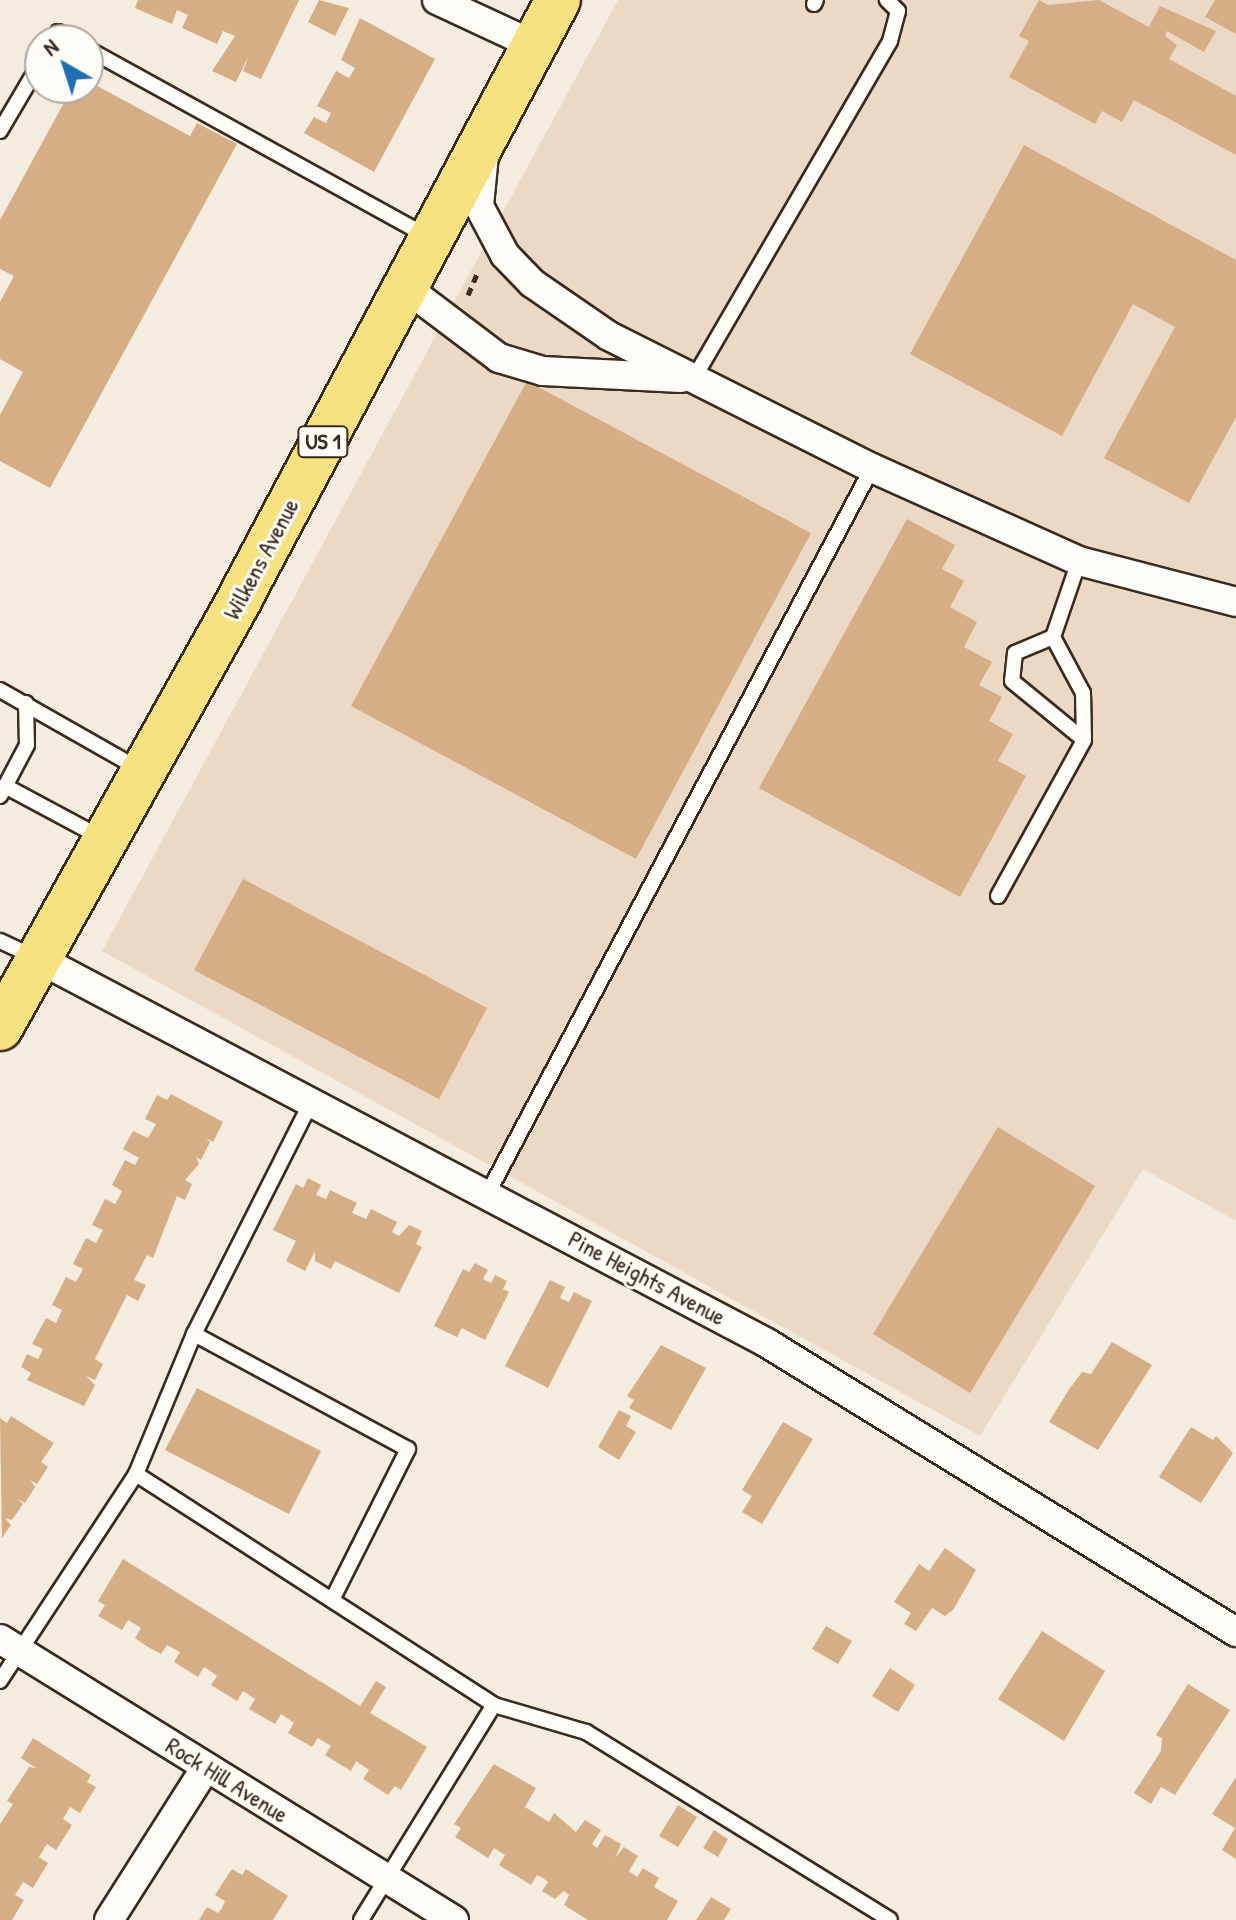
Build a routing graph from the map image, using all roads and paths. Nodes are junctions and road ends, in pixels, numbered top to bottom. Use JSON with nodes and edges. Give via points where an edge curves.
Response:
{"nodes":[{"id":1,"x":437,"y":0,"type":"edge"},
{"id":2,"x":558,"y":0,"type":"edge"},
{"id":3,"x":887,"y":0,"type":"edge"},
{"id":4,"x":534,"y":45,"type":"junction"},
{"id":5,"x":104,"y":58,"type":"edge"},
{"id":6,"x":24,"y":90,"type":"edge"},
{"id":7,"x":491,"y":128,"type":"junction"},
{"id":8,"x":0,"y":131,"type":"edge"},
{"id":9,"x":431,"y":238,"type":"junction"},
{"id":10,"x":484,"y":260,"type":"dead end"},
{"id":11,"x":405,"y":287,"type":"junction"},
{"id":12,"x":467,"y":296,"type":"dead end"},
{"id":13,"x":694,"y":378,"type":"junction"},
{"id":14,"x":872,"y":468,"type":"junction"},
{"id":15,"x":1079,"y":561,"type":"junction"},
{"id":16,"x":1236,"y":602,"type":"edge"},
{"id":17,"x":1053,"y":637,"type":"junction"},
{"id":18,"x":0,"y":690,"type":"edge"},
{"id":19,"x":26,"y":703,"type":"junction"},
{"id":20,"x":1084,"y":740,"type":"junction"},
{"id":21,"x":145,"y":772,"type":"junction"},
{"id":22,"x":3,"y":791,"type":"edge"},
{"id":23,"x":107,"y":841,"type":"junction"},
{"id":24,"x":998,"y":896,"type":"dead end"},
{"id":25,"x":0,"y":941,"type":"edge"},
{"id":26,"x":39,"y":959,"type":"junction"},
{"id":27,"x":0,"y":1028,"type":"edge"},
{"id":28,"x":312,"y":1099,"type":"junction"},
{"id":29,"x":488,"y":1193,"type":"junction"},
{"id":30,"x":194,"y":1334,"type":"junction"},
{"id":31,"x":136,"y":1474,"type":"junction"},
{"id":32,"x":332,"y":1600,"type":"junction"},
{"id":33,"x":1236,"y":1632,"type":"edge"},
{"id":34,"x":10,"y":1645,"type":"edge"},
{"id":35,"x":0,"y":1681,"type":"edge"},
{"id":36,"x":494,"y":1705,"type":"junction"},
{"id":37,"x":206,"y":1767,"type":"junction"},
{"id":38,"x":387,"y":1879,"type":"junction"},
{"id":39,"x":109,"y":1920,"type":"edge"},
{"id":40,"x":361,"y":1920,"type":"edge"},
{"id":41,"x":454,"y":1920,"type":"edge"},
{"id":42,"x":890,"y":1920,"type":"edge"}],
"edges":[{"from":1,"to":4,"type":"street"},
{"from":2,"to":4,"type":"main road","name":"Wilkens Avenue","number":"US 1"},
{"from":3,"to":13,"type":"lane","via":[[898,11],[890,41]]},
{"from":4,"to":7,"type":"main road","name":"Wilkens Avenue","number":"US 1"},
{"from":5,"to":9,"type":"lane"},
{"from":6,"to":8,"type":"lane"},
{"from":7,"to":9,"type":"main road","name":"Wilkens Avenue","number":"US 1"},
{"from":7,"to":13,"type":"street","via":[[479,206],[505,255],[532,283],[609,336]]},
{"from":9,"to":11,"type":"main road","name":"Wilkens Avenue","number":"US 1"},
{"from":10,"to":12,"type":"path"},
{"from":11,"to":13,"type":"street","via":[[514,362],[543,371]]},
{"from":11,"to":21,"type":"main road","name":"Wilkens Avenue","number":"US 1"},
{"from":13,"to":14,"type":"street"},
{"from":14,"to":15,"type":"street"},
{"from":14,"to":29,"type":"lane"},
{"from":15,"to":16,"type":"street"},
{"from":15,"to":17,"type":"lane"},
{"from":17,"to":20,"type":"lane","via":[[1083,693]]},
{"from":17,"to":20,"type":"lane","via":[[1015,653],[1012,681]]},
{"from":18,"to":19,"type":"lane"},
{"from":19,"to":21,"type":"lane"},
{"from":19,"to":22,"type":"lane","via":[[27,745]]},
{"from":20,"to":24,"type":"lane"},
{"from":21,"to":23,"type":"main road","name":"Wilkens Avenue","number":"US 1"},
{"from":22,"to":23,"type":"lane"},
{"from":23,"to":26,"type":"main road","name":"Wilkens Avenue","number":"US 1"},
{"from":25,"to":26,"type":"lane"},
{"from":26,"to":27,"type":"main road","name":"Wilkens Avenue","number":"US 1"},
{"from":26,"to":28,"type":"street","name":"Pine Heights Avenue"},
{"from":28,"to":29,"type":"street","name":"Pine Heights Avenue"},
{"from":28,"to":30,"type":"lane"},
{"from":29,"to":33,"type":"street","name":"Pine Heights Avenue","via":[[767,1343]]},
{"from":30,"to":31,"type":"lane"},
{"from":30,"to":32,"type":"lane","via":[[408,1449]]},
{"from":31,"to":32,"type":"lane"},
{"from":31,"to":34,"type":"lane"},
{"from":32,"to":36,"type":"lane"},
{"from":34,"to":35,"type":"lane"},
{"from":34,"to":37,"type":"street","name":"Rock Hill Avenue"},
{"from":36,"to":38,"type":"lane"},
{"from":36,"to":42,"type":"lane","via":[[586,1732]]},
{"from":37,"to":38,"type":"street","name":"Rock Hill Avenue"},
{"from":37,"to":39,"type":"street"},
{"from":38,"to":40,"type":"lane"},
{"from":38,"to":41,"type":"street","name":"Rock Hill Avenue"}]}
